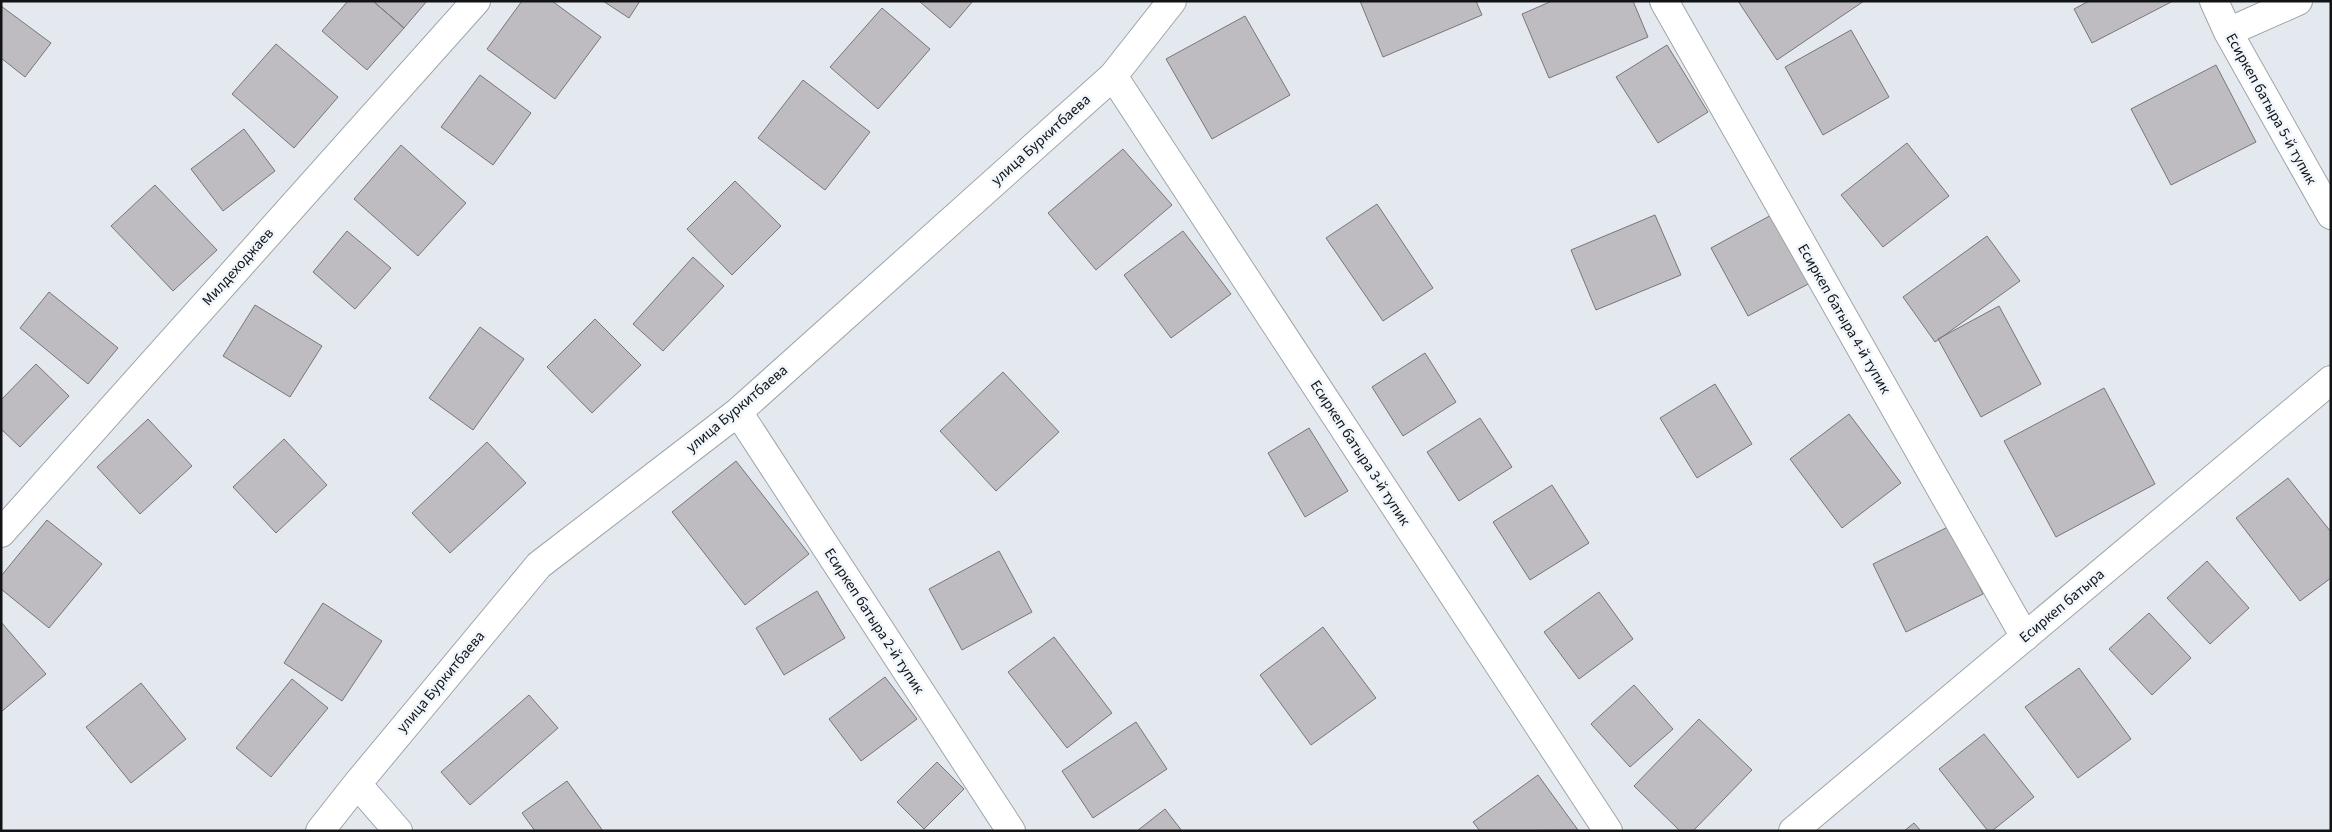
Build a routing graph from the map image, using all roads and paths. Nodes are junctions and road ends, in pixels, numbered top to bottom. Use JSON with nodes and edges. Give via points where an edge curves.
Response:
{"nodes":[{"id":1,"x":476,"y":1,"type":"edge"},
{"id":2,"x":1172,"y":1,"type":"edge"},
{"id":3,"x":1664,"y":1,"type":"edge"},
{"id":4,"x":2214,"y":1,"type":"edge"},
{"id":5,"x":2298,"y":1,"type":"edge"},
{"id":6,"x":2228,"y":32,"type":"junction"},
{"id":7,"x":1113,"y":76,"type":"junction"},
{"id":8,"x":2331,"y":215,"type":"edge"},
{"id":9,"x":2331,"y":380,"type":"edge"},
{"id":10,"x":738,"y":412,"type":"junction"},
{"id":11,"x":1,"y":533,"type":"edge"},
{"id":12,"x":2025,"y":636,"type":"junction"},
{"id":13,"x":357,"y":784,"type":"junction"},
{"id":14,"x":320,"y":831,"type":"edge"},
{"id":15,"x":398,"y":831,"type":"edge"},
{"id":16,"x":1011,"y":831,"type":"edge"},
{"id":17,"x":1608,"y":831,"type":"edge"},
{"id":18,"x":1793,"y":831,"type":"edge"}],
"edges":[{"from":1,"to":11,"type":"street","name":"Милдеходжаев"},
{"from":2,"to":7,"type":"street","name":"улица Буркитбаева"},
{"from":3,"to":12,"type":"street","name":"Есиркеп батыра 4-й тупик"},
{"from":4,"to":6,"type":"street","name":"Есиркеп батыра 5-й тупик"},
{"from":5,"to":6,"type":"street"},
{"from":6,"to":8,"type":"street","name":"Есиркеп батыра 5-й тупик"},
{"from":7,"to":10,"type":"street","name":"улица Буркитбаева"},
{"from":7,"to":17,"type":"street","name":"Есиркеп батыра 3-й тупик"},
{"from":9,"to":12,"type":"street","name":"Есиркеп батыра"},
{"from":10,"to":13,"type":"street","name":"улица Буркитбаева","via":[[539,565]]},
{"from":10,"to":16,"type":"street","name":"Есиркеп батыра 2-й тупик"},
{"from":12,"to":18,"type":"street","name":"Есиркеп батыра"},
{"from":13,"to":14,"type":"street","name":"улица Буркитбаева"},
{"from":13,"to":15,"type":"street"}]}
